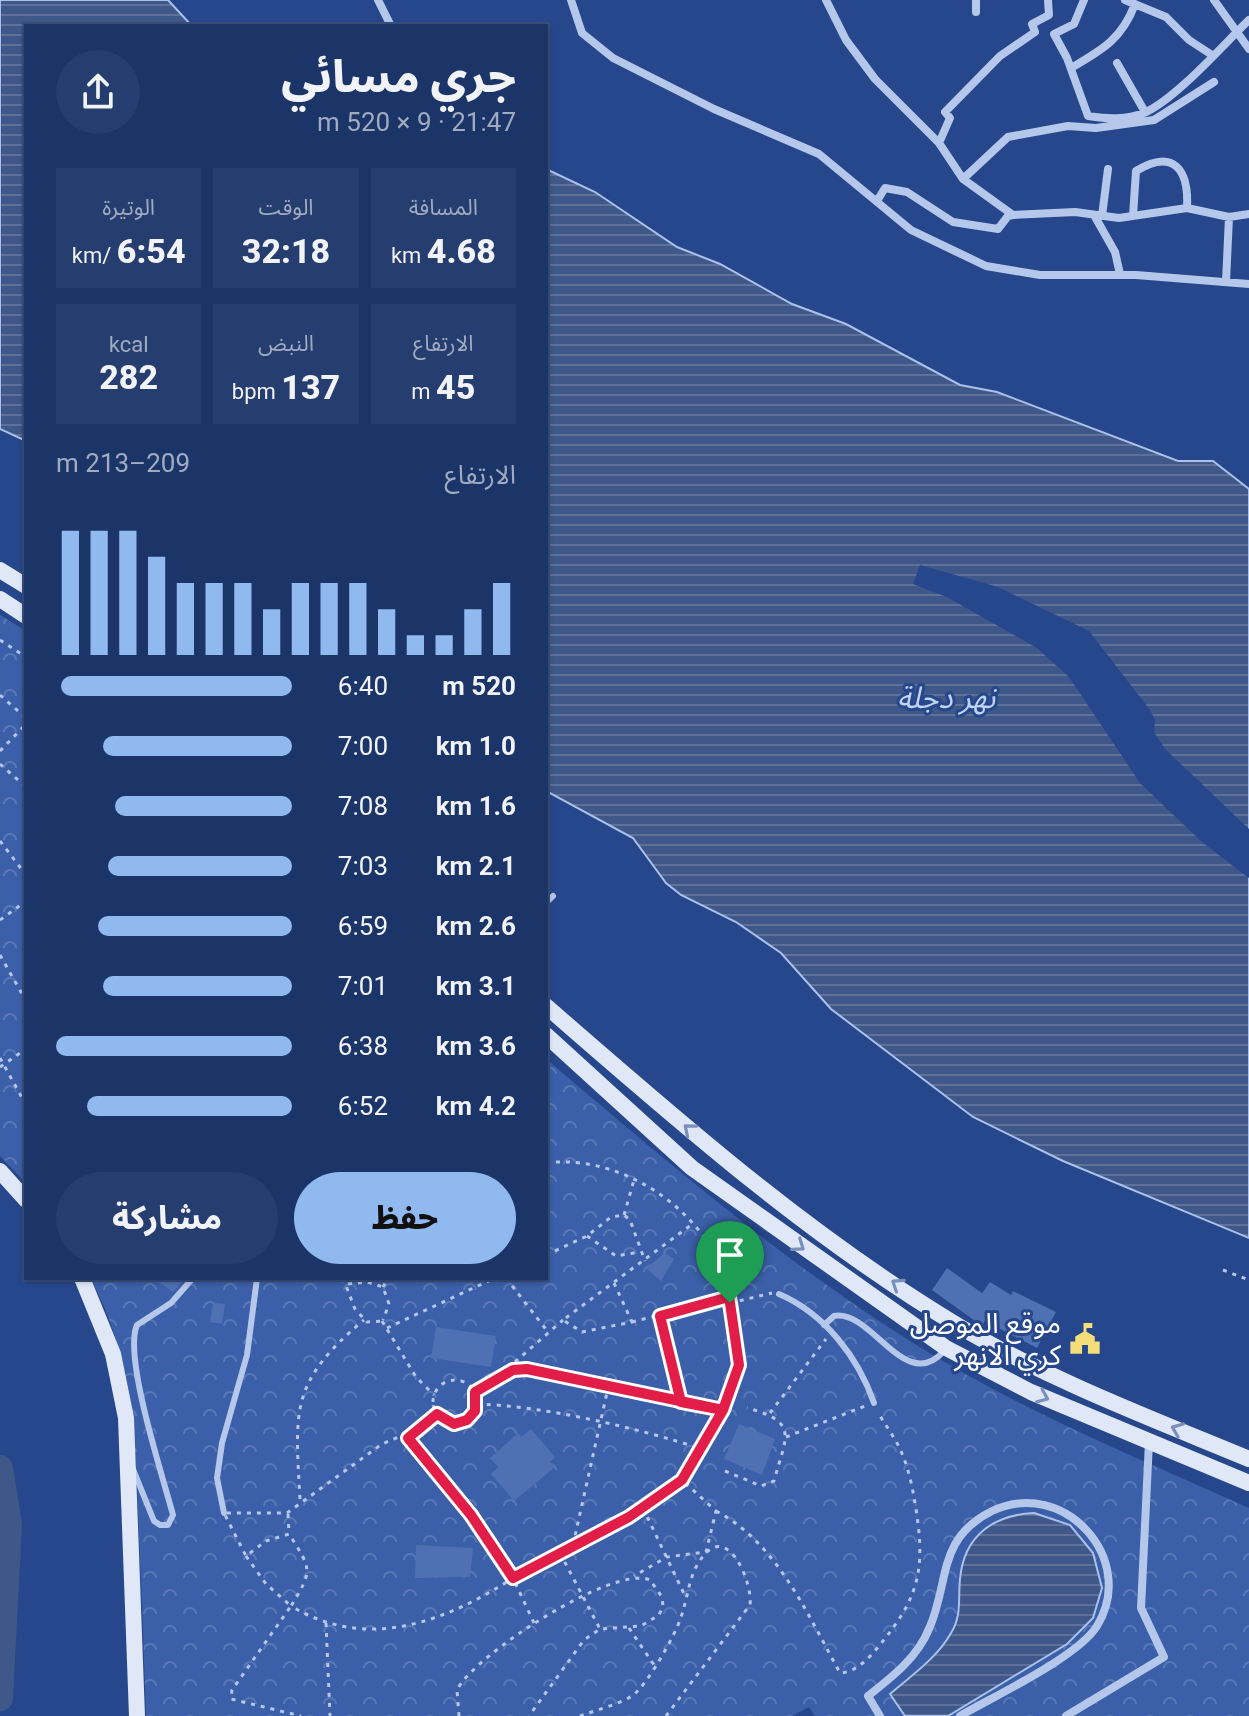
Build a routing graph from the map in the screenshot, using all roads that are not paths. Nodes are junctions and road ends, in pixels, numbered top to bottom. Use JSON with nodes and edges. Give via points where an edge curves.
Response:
{"nodes":[{"id":1,"x":378,"y":0,"type":"edge"},
{"id":2,"x":571,"y":0,"type":"edge"},
{"id":3,"x":826,"y":0,"type":"edge"},
{"id":4,"x":976,"y":0,"type":"edge"},
{"id":5,"x":1048,"y":0,"type":"edge"},
{"id":6,"x":1084,"y":0,"type":"edge"},
{"id":7,"x":1125,"y":0,"type":"edge"},
{"id":8,"x":1214,"y":0,"type":"edge"},
{"id":9,"x":1135,"y":4,"type":"junction"},
{"id":10,"x":976,"y":12,"type":"dead end"},
{"id":11,"x":1249,"y":20,"type":"edge"},
{"id":12,"x":390,"y":24,"type":"edge"},
{"id":13,"x":1238,"y":31,"type":"junction"},
{"id":14,"x":1249,"y":49,"type":"edge"},
{"id":15,"x":1212,"y":55,"type":"junction"},
{"id":16,"x":1117,"y":63,"type":"dead end"},
{"id":17,"x":1071,"y":68,"type":"junction"},
{"id":18,"x":1214,"y":82,"type":"dead end"},
{"id":19,"x":1145,"y":112,"type":"junction"},
{"id":20,"x":939,"y":143,"type":"junction"},
{"id":21,"x":1108,"y":169,"type":"dead end"},
{"id":22,"x":963,"y":179,"type":"junction"},
{"id":23,"x":877,"y":201,"type":"junction"},
{"id":24,"x":1187,"y":208,"type":"junction"},
{"id":25,"x":1249,"y":214,"type":"edge"},
{"id":26,"x":1013,"y":215,"type":"junction"},
{"id":27,"x":1098,"y":216,"type":"junction"},
{"id":28,"x":1133,"y":216,"type":"junction"},
{"id":29,"x":1229,"y":217,"type":"junction"},
{"id":30,"x":1120,"y":274,"type":"junction"},
{"id":31,"x":1226,"y":282,"type":"junction"},
{"id":32,"x":1249,"y":284,"type":"edge"},
{"id":33,"x":0,"y":570,"type":"edge"},
{"id":34,"x":24,"y":585,"type":"edge"},
{"id":35,"x":0,"y":599,"type":"edge"},
{"id":36,"x":24,"y":615,"type":"edge"},
{"id":37,"x":553,"y":896,"type":"dead end"},
{"id":38,"x":548,"y":901,"type":"edge"},
{"id":39,"x":548,"y":1008,"type":"edge"},
{"id":40,"x":548,"y":1037,"type":"edge"},
{"id":41,"x":638,"y":1086,"type":"junction"},
{"id":42,"x":623,"y":1104,"type":"junction"},
{"id":43,"x":0,"y":1171,"type":"edge"},
{"id":44,"x":24,"y":1198,"type":"edge"},
{"id":45,"x":83,"y":1280,"type":"edge"},
{"id":46,"x":191,"y":1280,"type":"edge"},
{"id":47,"x":255,"y":1280,"type":"edge"},
{"id":48,"x":779,"y":1294,"type":"road end"},
{"id":49,"x":824,"y":1325,"type":"junction"},
{"id":50,"x":946,"y":1348,"type":"junction"},
{"id":51,"x":874,"y":1403,"type":"road end"},
{"id":52,"x":1149,"y":1442,"type":"junction"},
{"id":53,"x":129,"y":1459,"type":"junction"},
{"id":54,"x":1249,"y":1459,"type":"edge"},
{"id":55,"x":1249,"y":1483,"type":"edge"},
{"id":56,"x":224,"y":1513,"type":"road end"},
{"id":57,"x":137,"y":1716,"type":"edge"},
{"id":58,"x":880,"y":1716,"type":"edge"},
{"id":59,"x":960,"y":1716,"type":"edge"},
{"id":60,"x":1066,"y":1716,"type":"edge"}],
"edges":[{"from":1,"to":12,"type":"street"},
{"from":2,"to":23,"type":"street","via":[[582,33],[613,58],[819,154]]},
{"from":3,"to":20,"type":"street","via":[[846,40],[875,79]]},
{"from":4,"to":10,"type":"street"},
{"from":5,"to":20,"type":"street","via":[[1049,15],[1032,24],[1035,32],[1000,56],[945,112],[950,118]]},
{"from":6,"to":17,"type":"street","via":[[1074,24],[1054,34]]},
{"from":7,"to":9,"type":"street"},
{"from":8,"to":13,"type":"street"},
{"from":9,"to":15,"type":"street","via":[[1166,17]]},
{"from":9,"to":17,"type":"street","via":[[1113,43]]},
{"from":11,"to":13,"type":"street"},
{"from":13,"to":14,"type":"street"},
{"from":13,"to":15,"type":"street"},
{"from":15,"to":19,"type":"street"},
{"from":16,"to":19,"type":"street"},
{"from":17,"to":19,"type":"street","via":[[1088,116],[1115,120]]},
{"from":18,"to":22,"type":"street","via":[[1154,120],[1008,137]]},
{"from":20,"to":22,"type":"street"},
{"from":21,"to":27,"type":"street"},
{"from":22,"to":26,"type":"street"},
{"from":23,"to":26,"type":"street","via":[[885,188],[907,192],[953,222],[981,228],[998,229]]},
{"from":23,"to":30,"type":"street","via":[[911,230],[986,266],[1040,275]]},
{"from":24,"to":28,"type":"street"},
{"from":24,"to":28,"type":"street","via":[[1189,184],[1184,174],[1167,162],[1149,163],[1136,171]]},
{"from":24,"to":29,"type":"street"},
{"from":25,"to":29,"type":"street"},
{"from":26,"to":27,"type":"street"},
{"from":27,"to":28,"type":"street"},
{"from":27,"to":30,"type":"street"},
{"from":29,"to":31,"type":"street"},
{"from":30,"to":31,"type":"street"},
{"from":31,"to":32,"type":"street"},
{"from":33,"to":34,"type":"main road"},
{"from":35,"to":36,"type":"main road"},
{"from":37,"to":38,"type":"lane"},
{"from":39,"to":41,"type":"main road"},
{"from":40,"to":42,"type":"main road"},
{"from":41,"to":42,"type":"main road"},
{"from":54,"to":41,"type":"main road","one_way":true,"via":[[1073,1386],[957,1325],[776,1203]]},
{"from":42,"to":50,"type":"main road","one_way":true,"via":[[692,1168]]},
{"from":43,"to":44,"type":"main road"},
{"from":45,"to":53,"type":"main road","via":[[113,1354]]},
{"from":46,"to":53,"type":"lane","via":[[171,1303],[137,1325],[133,1341],[173,1515],[168,1525],[154,1521]]},
{"from":47,"to":56,"type":"lane","via":[[247,1355],[217,1478]]},
{"from":48,"to":49,"type":"lane"},
{"from":49,"to":50,"type":"lane","via":[[834,1316],[850,1317],[910,1362],[930,1361]]},
{"from":49,"to":51,"type":"lane","via":[[855,1359]]},
{"from":50,"to":52,"type":"main road","one_way":true,"via":[[1031,1392]]},
{"from":52,"to":55,"type":"main road"},
{"from":52,"to":60,"type":"street","via":[[1141,1608],[1164,1657]]},
{"from":53,"to":57,"type":"main road"},
{"from":58,"to":59,"type":"street","via":[[868,1696],[898,1673],[929,1629],[942,1574],[966,1529],[1016,1503],[1061,1508],[1088,1532],[1106,1568],[1109,1592],[1097,1626],[1074,1649]]}]}
